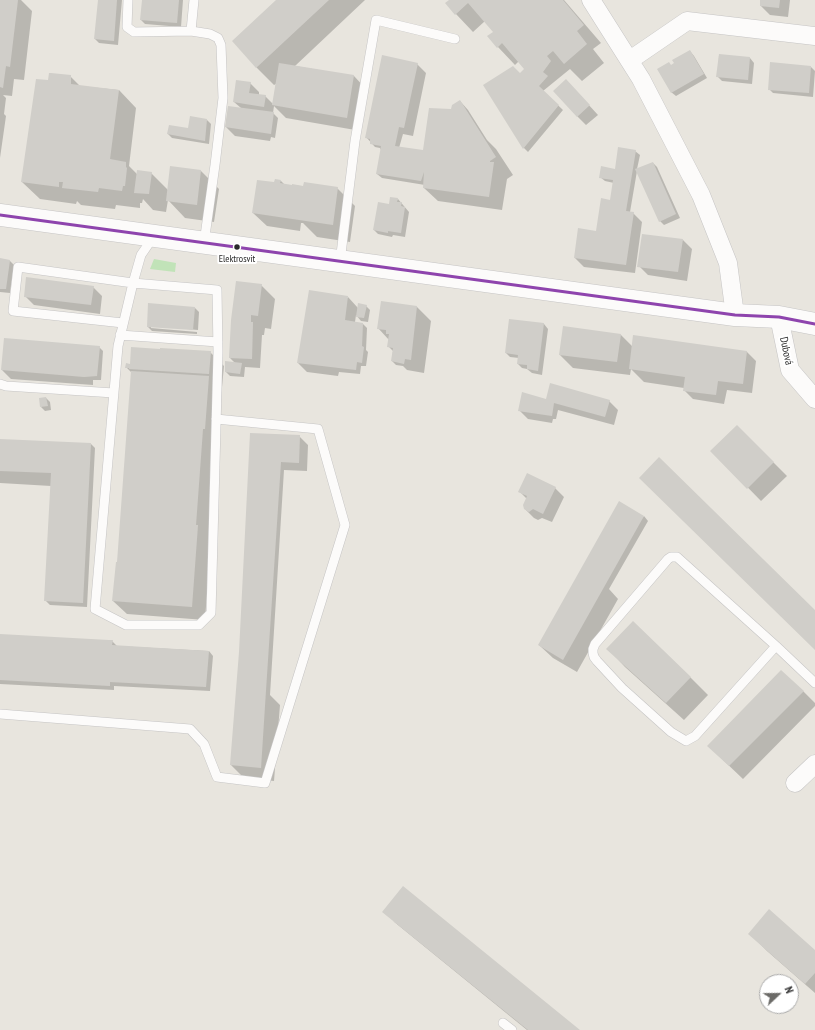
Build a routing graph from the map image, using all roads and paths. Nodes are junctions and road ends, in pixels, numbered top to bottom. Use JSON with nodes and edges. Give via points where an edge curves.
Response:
{"nodes":[{"id":1,"x":128,"y":0,"type":"edge"},
{"id":2,"x":194,"y":0,"type":"edge"},
{"id":3,"x":591,"y":0,"type":"edge"},
{"id":4,"x":191,"y":31,"type":"junction"},
{"id":5,"x":815,"y":36,"type":"edge"},
{"id":6,"x":455,"y":39,"type":"dead end"},
{"id":7,"x":630,"y":60,"type":"junction"},
{"id":8,"x":0,"y":215,"type":"edge"},
{"id":9,"x":154,"y":236,"type":"junction"},
{"id":10,"x":204,"y":243,"type":"junction"},
{"id":11,"x":340,"y":262,"type":"junction"},
{"id":12,"x":133,"y":283,"type":"junction"},
{"id":13,"x":735,"y":315,"type":"junction"},
{"id":14,"x":779,"y":317,"type":"junction"},
{"id":15,"x":123,"y":323,"type":"junction"},
{"id":16,"x":815,"y":324,"type":"edge"},
{"id":17,"x":120,"y":335,"type":"junction"},
{"id":18,"x":218,"y":342,"type":"junction"},
{"id":19,"x":0,"y":384,"type":"edge"},
{"id":20,"x":114,"y":393,"type":"junction"},
{"id":21,"x":815,"y":398,"type":"edge"},
{"id":22,"x":216,"y":419,"type":"junction"},
{"id":23,"x":776,"y":646,"type":"junction"},
{"id":24,"x":815,"y":683,"type":"edge"},
{"id":25,"x":0,"y":714,"type":"edge"},
{"id":26,"x":815,"y":764,"type":"edge"},
{"id":27,"x":795,"y":784,"type":"dead end"},
{"id":28,"x":503,"y":1023,"type":"dead end"},
{"id":29,"x":512,"y":1030,"type":"edge"}],
"edges":[{"from":1,"to":4,"type":"lane","via":[[127,27],[134,32]]},
{"from":2,"to":4,"type":"lane"},
{"from":3,"to":7,"type":"street"},
{"from":4,"to":10,"type":"lane","via":[[210,34],[218,38],[221,45],[223,98]]},
{"from":5,"to":7,"type":"street","via":[[687,21]]},
{"from":6,"to":11,"type":"lane","via":[[376,20],[356,135]]},
{"from":7,"to":13,"type":"street","via":[[701,195],[728,262]]},
{"from":8,"to":9,"type":"street"},
{"from":9,"to":10,"type":"street"},
{"from":9,"to":12,"type":"lane","via":[[141,255]]},
{"from":10,"to":11,"type":"street"},
{"from":11,"to":13,"type":"street"},
{"from":12,"to":15,"type":"lane"},
{"from":12,"to":15,"type":"lane","via":[[18,267],[14,311]]},
{"from":12,"to":18,"type":"lane","via":[[217,290]]},
{"from":13,"to":14,"type":"street"},
{"from":14,"to":16,"type":"street"},
{"from":14,"to":21,"type":"street","name":"Dubová","via":[[790,370]]},
{"from":15,"to":17,"type":"lane"},
{"from":17,"to":18,"type":"lane"},
{"from":17,"to":20,"type":"lane"},
{"from":18,"to":22,"type":"lane"},
{"from":19,"to":20,"type":"lane"},
{"from":20,"to":22,"type":"lane","via":[[95,609],[126,625],[199,625],[211,613]]},
{"from":22,"to":25,"type":"lane","via":[[318,429],[345,525],[266,783],[217,777],[204,744],[190,729]]},
{"from":23,"to":23,"type":"lane","via":[[695,736],[686,741],[671,732],[622,688],[597,661],[592,649],[671,557],[677,557]]},
{"from":23,"to":24,"type":"lane"},
{"from":26,"to":27,"type":"street"},
{"from":28,"to":29,"type":"lane"}]}
